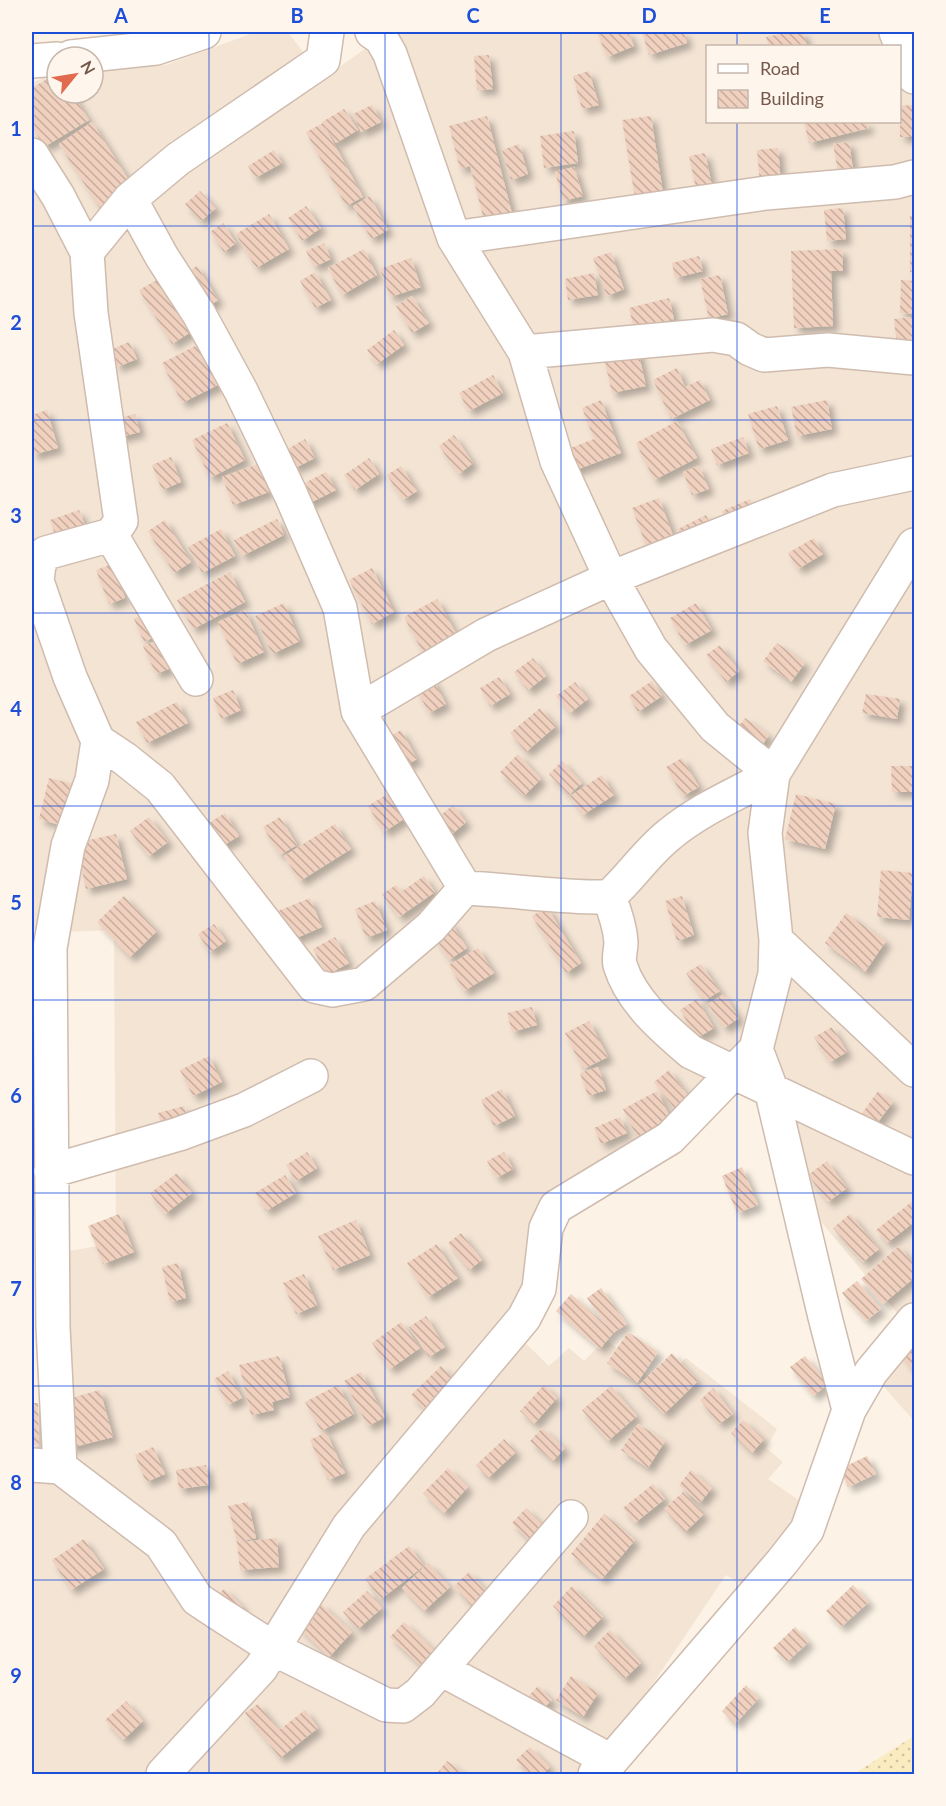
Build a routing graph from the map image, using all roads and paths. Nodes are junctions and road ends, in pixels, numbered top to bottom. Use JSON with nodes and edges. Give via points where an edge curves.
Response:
{"nodes":[{"id":1,"x":204,"y":32,"type":"edge"},
{"id":2,"x":327,"y":32,"type":"edge"},
{"id":3,"x":372,"y":32,"type":"edge"},
{"id":4,"x":896,"y":32,"type":"edge"},
{"id":5,"x":105,"y":53,"type":"edge"},
{"id":6,"x":915,"y":77,"type":"edge"},
{"id":7,"x":32,"y":155,"type":"edge"},
{"id":8,"x":915,"y":177,"type":"edge"},
{"id":9,"x":130,"y":199,"type":"junction"},
{"id":10,"x":454,"y":238,"type":"junction"},
{"id":11,"x":87,"y":252,"type":"junction"},
{"id":12,"x":525,"y":352,"type":"junction"},
{"id":13,"x":915,"y":358,"type":"edge"},
{"id":14,"x":915,"y":473,"type":"edge"},
{"id":15,"x":111,"y":535,"type":"junction"},
{"id":16,"x":915,"y":545,"type":"edge"},
{"id":17,"x":612,"y":578,"type":"junction"},
{"id":18,"x":196,"y":679,"type":"dead end"},
{"id":19,"x":358,"y":711,"type":"junction"},
{"id":20,"x":98,"y":741,"type":"junction"},
{"id":21,"x":773,"y":774,"type":"junction"},
{"id":22,"x":465,"y":888,"type":"junction"},
{"id":23,"x":609,"y":897,"type":"junction"},
{"id":24,"x":776,"y":939,"type":"junction"},
{"id":25,"x":745,"y":1060,"type":"junction"},
{"id":26,"x":915,"y":1070,"type":"edge"},
{"id":27,"x":311,"y":1076,"type":"dead end"},
{"id":28,"x":771,"y":1089,"type":"junction"},
{"id":29,"x":41,"y":1100,"type":"edge"},
{"id":30,"x":915,"y":1158,"type":"edge"},
{"id":31,"x":51,"y":1171,"type":"junction"},
{"id":32,"x":915,"y":1320,"type":"edge"},
{"id":33,"x":43,"y":1327,"type":"edge"},
{"id":34,"x":849,"y":1410,"type":"junction"},
{"id":35,"x":46,"y":1466,"type":"edge"},
{"id":36,"x":572,"y":1517,"type":"dead end"},
{"id":37,"x":274,"y":1649,"type":"junction"},
{"id":38,"x":441,"y":1669,"type":"junction"},
{"id":39,"x":603,"y":1768,"type":"edge"},
{"id":40,"x":163,"y":1774,"type":"edge"}],
"edges":[{"from":1,"to":5,"type":"street","via":[[156,48]]},
{"from":2,"to":9,"type":"street","via":[[323,60],[178,159]]},
{"from":3,"to":10,"type":"street","via":[[381,38],[390,54]]},
{"from":4,"to":6,"type":"street"},
{"from":7,"to":11,"type":"street"},
{"from":8,"to":10,"type":"street","via":[[754,195]]},
{"from":9,"to":11,"type":"street"},
{"from":9,"to":19,"type":"street","via":[[241,391],[291,495],[340,608]]},
{"from":10,"to":12,"type":"street"},
{"from":11,"to":15,"type":"street","via":[[91,313],[121,521]]},
{"from":12,"to":13,"type":"street","via":[[713,335],[736,339],[764,356],[828,350]]},
{"from":12,"to":17,"type":"street","via":[[557,461]]},
{"from":14,"to":17,"type":"street","via":[[833,490]]},
{"from":15,"to":18,"type":"street"},
{"from":15,"to":20,"type":"street","via":[[46,553],[39,564],[37,581],[70,677]]},
{"from":16,"to":21,"type":"street"},
{"from":17,"to":19,"type":"street","via":[[486,635]]},
{"from":17,"to":21,"type":"street","via":[[651,649],[715,727]]},
{"from":19,"to":22,"type":"street"},
{"from":20,"to":22,"type":"street","via":[[160,787],[314,986],[332,990],[364,984],[431,927]]},
{"from":20,"to":29,"type":"street","via":[[92,780],[68,846],[50,948]]},
{"from":21,"to":23,"type":"street","via":[[671,833]]},
{"from":21,"to":24,"type":"street","via":[[765,834]]},
{"from":22,"to":23,"type":"street","via":[[576,898]]},
{"from":23,"to":25,"type":"street","via":[[619,922],[619,963],[630,988],[691,1052]]},
{"from":24,"to":25,"type":"street","via":[[775,974]]},
{"from":24,"to":26,"type":"street"},
{"from":25,"to":28,"type":"street"},
{"from":25,"to":37,"type":"street","via":[[670,1138],[556,1207],[546,1228],[539,1289],[524,1318],[349,1526]]},
{"from":27,"to":31,"type":"street","via":[[244,1110],[179,1134]]},
{"from":28,"to":30,"type":"street"},
{"from":28,"to":34,"type":"street"},
{"from":29,"to":31,"type":"street"},
{"from":31,"to":33,"type":"street"},
{"from":32,"to":34,"type":"street","via":[[871,1372]]},
{"from":33,"to":35,"type":"street"},
{"from":34,"to":39,"type":"street","via":[[807,1530]]},
{"from":35,"to":37,"type":"street","via":[[161,1544],[197,1599]]},
{"from":36,"to":38,"type":"street"},
{"from":37,"to":38,"type":"street","via":[[386,1706],[403,1706],[420,1694]]},
{"from":37,"to":40,"type":"street"},
{"from":38,"to":39,"type":"street"}]}
